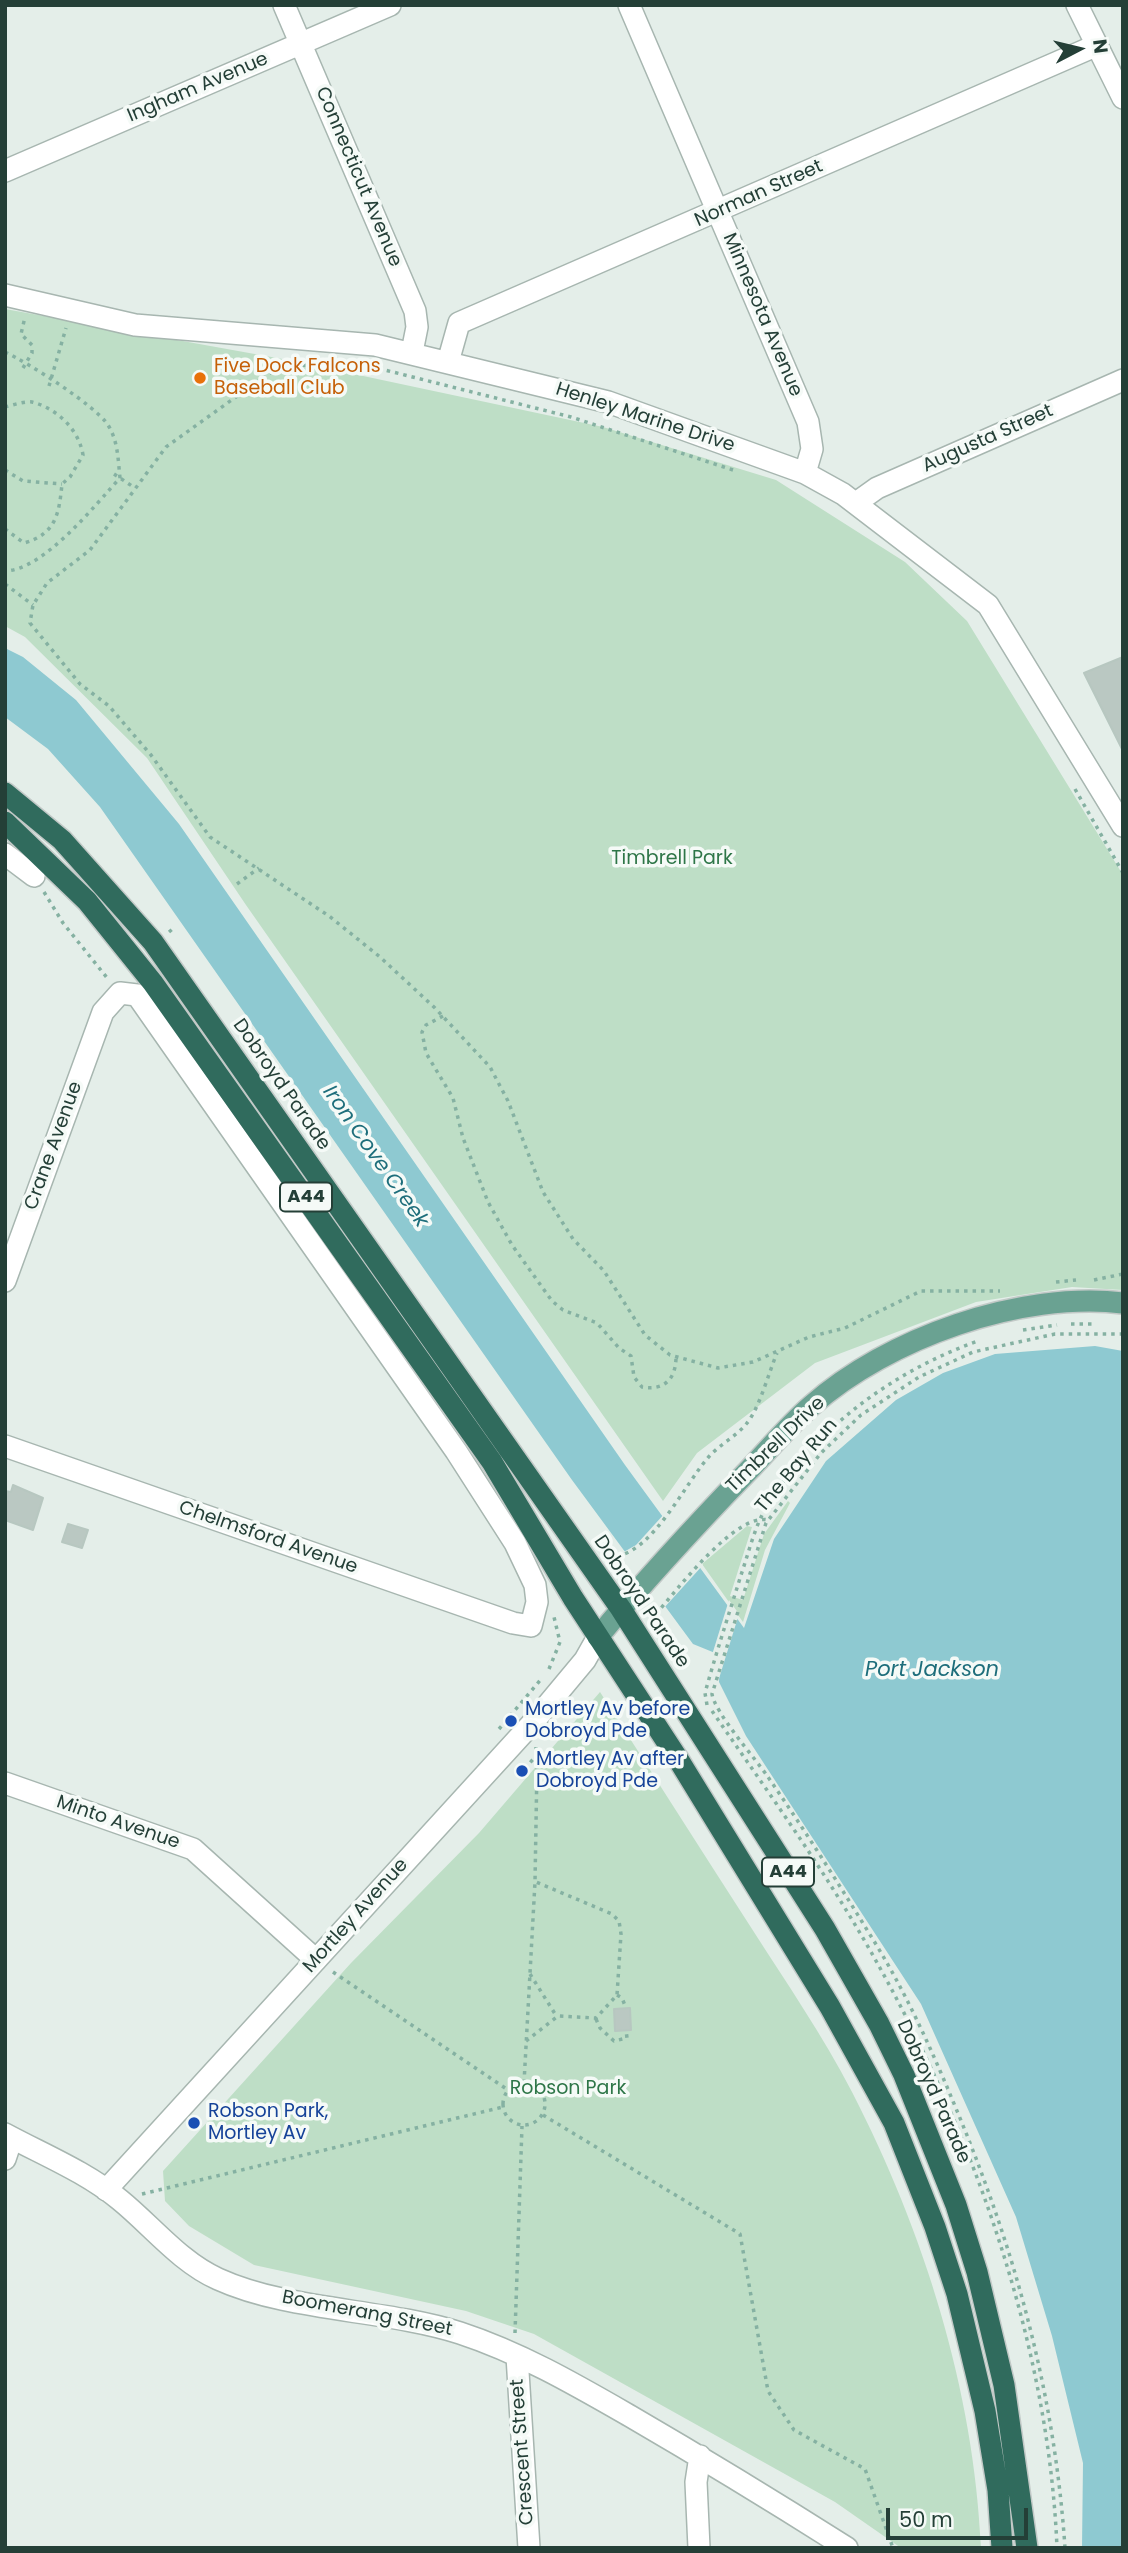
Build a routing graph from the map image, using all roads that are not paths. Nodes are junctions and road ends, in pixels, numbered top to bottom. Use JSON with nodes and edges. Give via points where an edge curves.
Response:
{"nodes":[{"id":1,"x":284,"y":5,"type":"edge"},
{"id":2,"x":390,"y":5,"type":"edge"},
{"id":3,"x":629,"y":5,"type":"edge"},
{"id":4,"x":1077,"y":5,"type":"edge"},
{"id":5,"x":302,"y":43,"type":"junction"},
{"id":6,"x":1095,"y":46,"type":"junction"},
{"id":7,"x":1123,"y":98,"type":"edge"},
{"id":8,"x":5,"y":171,"type":"edge"},
{"id":9,"x":719,"y":212,"type":"junction"},
{"id":10,"x":5,"y":295,"type":"edge"},
{"id":11,"x":412,"y":352,"type":"junction"},
{"id":12,"x":448,"y":362,"type":"junction"},
{"id":13,"x":1123,"y":380,"type":"edge"},
{"id":14,"x":806,"y":472,"type":"junction"},
{"id":15,"x":856,"y":503,"type":"junction"},
{"id":16,"x":5,"y":793,"type":"edge"},
{"id":17,"x":5,"y":822,"type":"edge"},
{"id":18,"x":1123,"y":826,"type":"edge"},
{"id":19,"x":5,"y":853,"type":"edge"},
{"id":20,"x":34,"y":876,"type":"road end"},
{"id":21,"x":5,"y":1281,"type":"edge"},
{"id":22,"x":1123,"y":1303,"type":"edge"},
{"id":23,"x":5,"y":1447,"type":"edge"},
{"id":24,"x":621,"y":1609,"type":"junction"},
{"id":25,"x":531,"y":1626,"type":"joint"},
{"id":26,"x":598,"y":1637,"type":"junction"},
{"id":27,"x":5,"y":1783,"type":"edge"},
{"id":28,"x":316,"y":1960,"type":"junction"},
{"id":29,"x":9,"y":2136,"type":"edge"},
{"id":30,"x":5,"y":2159,"type":"edge"},
{"id":31,"x":113,"y":2195,"type":"junction"},
{"id":32,"x":517,"y":2356,"type":"junction"},
{"id":33,"x":700,"y":2456,"type":"junction"},
{"id":34,"x":529,"y":2548,"type":"edge"},
{"id":35,"x":699,"y":2548,"type":"edge"},
{"id":36,"x":848,"y":2548,"type":"edge"},
{"id":37,"x":1002,"y":2548,"type":"edge"},
{"id":38,"x":1027,"y":2548,"type":"edge"}],
"edges":[{"from":1,"to":5,"type":"street","name":"Connecticut Avenue"},
{"from":2,"to":5,"type":"street","name":"Ingham Avenue"},
{"from":3,"to":9,"type":"street","name":"Minnesota Avenue"},
{"from":4,"to":6,"type":"street"},
{"from":5,"to":8,"type":"street","name":"Ingham Avenue"},
{"from":5,"to":11,"type":"street","name":"Connecticut Avenue","via":[[415,311]]},
{"from":6,"to":7,"type":"street"},
{"from":6,"to":9,"type":"street","name":"Norman Street"},
{"from":9,"to":12,"type":"street","name":"Norman Street","via":[[459,323]]},
{"from":9,"to":14,"type":"street","name":"Minnesota Avenue","via":[[808,422],[812,449]]},
{"from":10,"to":11,"type":"street","name":"Henley Marine Drive","via":[[135,326],[375,345]]},
{"from":11,"to":12,"type":"street","name":"Henley Marine Drive"},
{"from":12,"to":14,"type":"street","name":"Henley Marine Drive","via":[[608,402]]},
{"from":13,"to":15,"type":"street","name":"Augusta Street","via":[[877,488]]},
{"from":14,"to":15,"type":"street","name":"Henley Marine Drive"},
{"from":15,"to":18,"type":"street","name":"Henley Marine Drive","via":[[988,605]]},
{"from":16,"to":24,"type":"highway","name":"Dobroyd Parade","number":"A44","via":[[62,840],[153,942]]},
{"from":17,"to":26,"type":"highway","number":"A44","via":[[88,901],[153,983],[492,1462]]},
{"from":19,"to":20,"type":"street"},
{"from":21,"to":25,"type":"street","name":"Crane Avenue","via":[[103,1012],[120,993],[128,992],[142,1001],[456,1451],[515,1543],[535,1585],[537,1602]]},
{"from":22,"to":24,"type":"main road","name":"Timbrell Drive","via":[[1016,1307],[887,1356],[811,1405]]},
{"from":23,"to":25,"type":"street","name":"Chelmsford Avenue"},
{"from":24,"to":26,"type":"main road","name":"Timbrell Drive"},
{"from":24,"to":38,"type":"highway","name":"Dobroyd Parade","number":"A44","via":[[825,1929],[879,2024],[924,2122],[956,2205],[994,2336],[1015,2448]]},
{"from":26,"to":28,"type":"street","name":"Mortley Avenue","via":[[585,1660],[513,1744]]},
{"from":26,"to":37,"type":"highway","number":"A44","via":[[830,2007],[894,2123],[935,2227],[972,2354],[998,2490]]},
{"from":27,"to":28,"type":"street","name":"Minto Avenue","via":[[193,1849]]},
{"from":28,"to":31,"type":"street","name":"Mortley Avenue"},
{"from":29,"to":30,"type":"street"},
{"from":29,"to":31,"type":"street","name":"Boomerang Street"},
{"from":31,"to":32,"type":"street","name":"Boomerang Street","via":[[187,2259],[215,2278],[245,2290],[429,2325]]},
{"from":32,"to":33,"type":"street","name":"Boomerang Street","via":[[561,2376]]},
{"from":32,"to":34,"type":"street","name":"Crescent Street"},
{"from":33,"to":35,"type":"street","via":[[696,2482]]},
{"from":33,"to":36,"type":"street","name":"Boomerang Street"}]}
